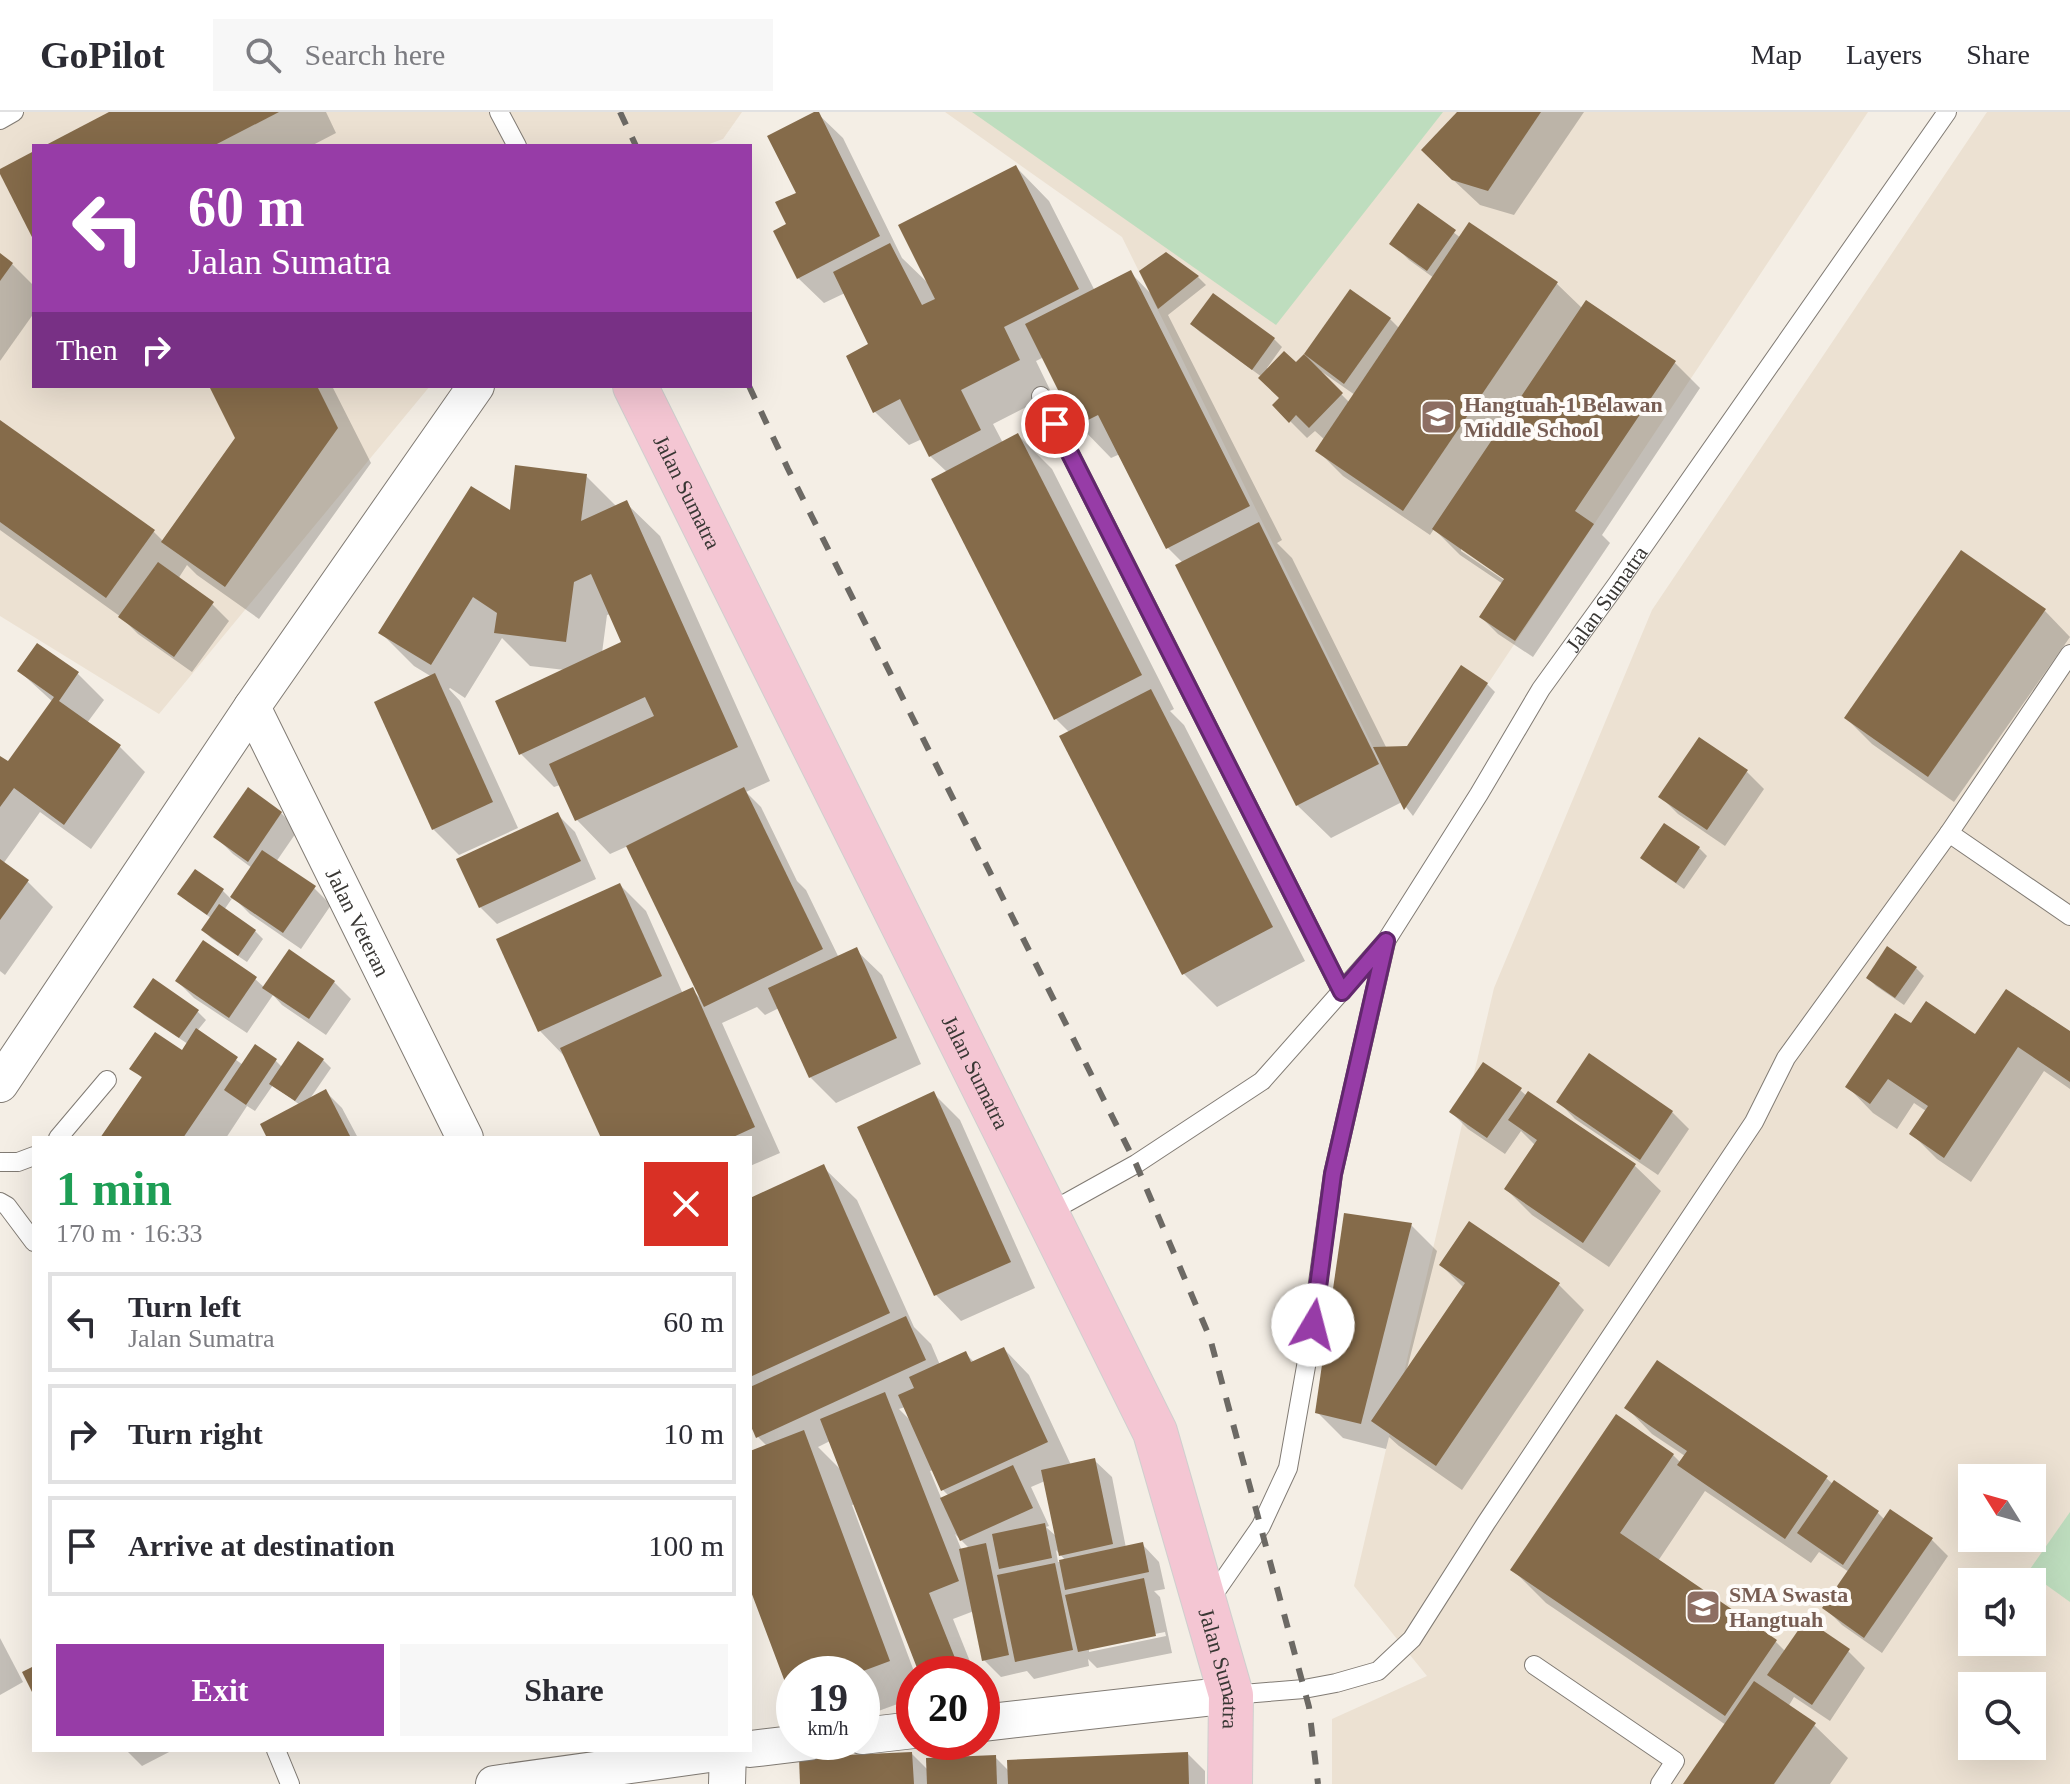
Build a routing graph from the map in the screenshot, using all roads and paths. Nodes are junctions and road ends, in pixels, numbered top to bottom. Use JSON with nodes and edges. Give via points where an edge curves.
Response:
{"nodes":[{"id":1,"x":499,"y":112,"type":"edge"},
{"id":2,"x":1947,"y":112,"type":"edge"},
{"id":3,"x":516,"y":144,"type":"edge"},
{"id":4,"x":475,"y":388,"type":"edge"},
{"id":5,"x":636,"y":388,"type":"edge"},
{"id":6,"x":1041,"y":396,"type":"dead end"},
{"id":7,"x":2070,"y":654,"type":"edge"},
{"id":8,"x":252,"y":707,"type":"junction"},
{"id":9,"x":1949,"y":833,"type":"junction"},
{"id":10,"x":2070,"y":916,"type":"edge"},
{"id":11,"x":1386,"y":941,"type":"junction"},
{"id":12,"x":1342,"y":992,"type":"junction"},
{"id":13,"x":107,"y":1080,"type":"dead end"},
{"id":14,"x":0,"y":1084,"type":"edge"},
{"id":15,"x":60,"y":1136,"type":"edge"},
{"id":16,"x":464,"y":1136,"type":"edge"},
{"id":17,"x":32,"y":1157,"type":"edge"},
{"id":18,"x":0,"y":1162,"type":"edge"},
{"id":19,"x":0,"y":1202,"type":"edge"},
{"id":20,"x":1048,"y":1213,"type":"junction"},
{"id":21,"x":32,"y":1239,"type":"edge"},
{"id":22,"x":1206,"y":1607,"type":"junction"},
{"id":23,"x":1534,"y":1665,"type":"dead end"},
{"id":24,"x":1231,"y":1695,"type":"junction"},
{"id":25,"x":1000,"y":1721,"type":"edge"},
{"id":26,"x":776,"y":1749,"type":"edge"},
{"id":27,"x":277,"y":1752,"type":"edge"},
{"id":28,"x":734,"y":1757,"type":"edge"},
{"id":29,"x":290,"y":1784,"type":"edge"},
{"id":30,"x":494,"y":1784,"type":"edge"},
{"id":31,"x":1230,"y":1784,"type":"edge"},
{"id":32,"x":1660,"y":1784,"type":"edge"}],
"edges":[{"from":1,"to":3,"type":"lane"},
{"from":2,"to":11,"type":"lane","name":"Jalan Sumatra","via":[[1541,689]]},
{"from":4,"to":8,"type":"street"},
{"from":5,"to":20,"type":"highway","name":"Jalan Sumatra"},
{"from":6,"to":12,"type":"lane"},
{"from":7,"to":9,"type":"lane"},
{"from":8,"to":14,"type":"street"},
{"from":8,"to":16,"type":"street","name":"Jalan Veteran"},
{"from":9,"to":10,"type":"lane"},
{"from":9,"to":24,"type":"lane","via":[[1786,1058],[1754,1122],[1412,1639],[1378,1671],[1304,1689]]},
{"from":11,"to":12,"type":"lane","name":"Jalan Sumatra"},
{"from":11,"to":22,"type":"lane","via":[[1333,1174],[1288,1468],[1261,1526]]},
{"from":12,"to":20,"type":"lane","name":"Jalan Sumatra","via":[[1262,1081],[1136,1164]]},
{"from":13,"to":15,"type":"lane"},
{"from":17,"to":18,"type":"lane"},
{"from":19,"to":21,"type":"lane"},
{"from":20,"to":22,"type":"highway","name":"Jalan Sumatra","via":[[1155,1432]]},
{"from":22,"to":24,"type":"highway","name":"Jalan Sumatra"},
{"from":23,"to":32,"type":"lane","via":[[1675,1761]]},
{"from":24,"to":25,"type":"street"},
{"from":24,"to":31,"type":"highway","name":"Jalan Sumatra"},
{"from":26,"to":28,"type":"street"},
{"from":27,"to":29,"type":"lane"},
{"from":28,"to":30,"type":"street"}]}
